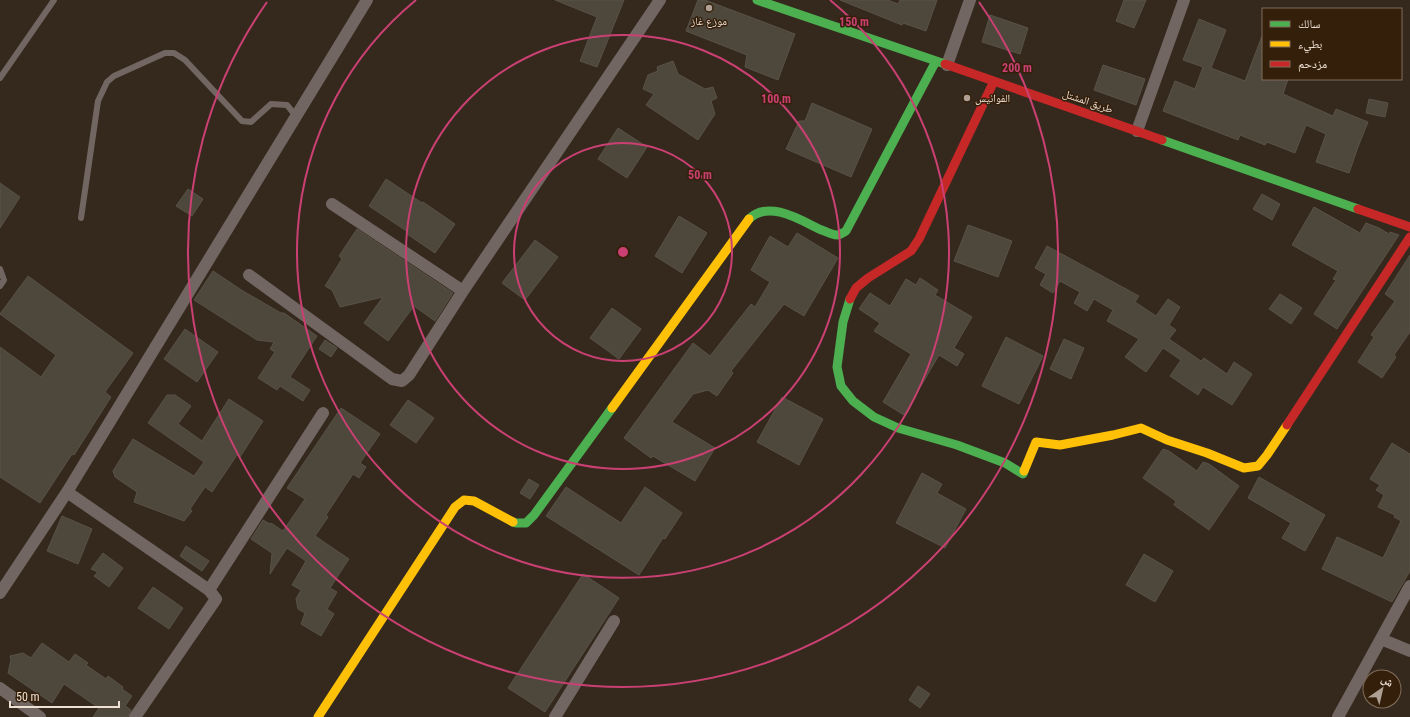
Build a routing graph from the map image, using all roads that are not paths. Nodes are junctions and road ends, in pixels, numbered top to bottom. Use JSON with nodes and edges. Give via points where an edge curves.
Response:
{"nodes":[{"id":1,"x":54,"y":0,"type":"edge"},
{"id":2,"x":367,"y":0,"type":"edge"},
{"id":3,"x":660,"y":0,"type":"edge"},
{"id":4,"x":757,"y":0,"type":"edge"},
{"id":5,"x":970,"y":0,"type":"edge"},
{"id":6,"x":1184,"y":0,"type":"edge"},
{"id":7,"x":941,"y":63,"type":"junction"},
{"id":8,"x":0,"y":78,"type":"edge"},
{"id":9,"x":994,"y":81,"type":"junction"},
{"id":10,"x":296,"y":116,"type":"junction"},
{"id":11,"x":1137,"y":131,"type":"junction"},
{"id":12,"x":332,"y":204,"type":"dead end"},
{"id":13,"x":81,"y":218,"type":"dead end"},
{"id":14,"x":1410,"y":227,"type":"edge"},
{"id":15,"x":1410,"y":237,"type":"edge"},
{"id":16,"x":0,"y":269,"type":"edge"},
{"id":17,"x":249,"y":274,"type":"dead end"},
{"id":18,"x":0,"y":286,"type":"edge"},
{"id":19,"x":462,"y":291,"type":"junction"},
{"id":20,"x":323,"y":413,"type":"dead end"},
{"id":21,"x":67,"y":492,"type":"junction"},
{"id":22,"x":1410,"y":586,"type":"edge"},
{"id":23,"x":209,"y":590,"type":"junction"},
{"id":24,"x":0,"y":593,"type":"edge"},
{"id":25,"x":614,"y":621,"type":"dead end"},
{"id":26,"x":1381,"y":639,"type":"junction"},
{"id":27,"x":1410,"y":651,"type":"edge"},
{"id":28,"x":0,"y":688,"type":"edge"},
{"id":29,"x":40,"y":717,"type":"edge"},
{"id":30,"x":135,"y":717,"type":"edge"},
{"id":31,"x":318,"y":717,"type":"edge"},
{"id":32,"x":555,"y":717,"type":"edge"},
{"id":33,"x":1338,"y":717,"type":"edge"}],
"edges":[{"from":1,"to":8,"type":"lane"},
{"from":2,"to":10,"type":"street"},
{"from":3,"to":19,"type":"street"},
{"from":4,"to":7,"type":"street","name":"طريق المشتل"},
{"from":5,"to":7,"type":"street"},
{"from":6,"to":11,"type":"street"},
{"from":7,"to":9,"type":"street","name":"طريق المشتل"},
{"from":7,"to":31,"type":"street","via":[[846,231],[838,235],[829,233],[776,211],[753,214],[526,523],[516,523],[474,501],[464,500],[455,508]]},
{"from":9,"to":11,"type":"street","name":"طريق المشتل"},
{"from":9,"to":15,"type":"street","via":[[919,239],[911,250],[856,288],[844,315],[837,367],[841,386],[853,401],[874,417],[898,428],[957,445],[1005,463],[1023,474],[1036,442],[1060,445],[1141,428],[1244,468],[1258,466]]},
{"from":10,"to":13,"type":"lane","via":[[287,105],[271,104],[251,122],[242,121],[185,60],[174,53],[165,53],[114,76],[107,82],[98,101]]},
{"from":10,"to":21,"type":"street"},
{"from":11,"to":14,"type":"street","name":"طريق المشتل"},
{"from":12,"to":19,"type":"street"},
{"from":16,"to":18,"type":"lane","via":[[4,280]]},
{"from":17,"to":19,"type":"street","via":[[392,379],[402,381],[409,375]]},
{"from":20,"to":23,"type":"street"},
{"from":21,"to":23,"type":"street"},
{"from":21,"to":24,"type":"street"},
{"from":22,"to":26,"type":"street"},
{"from":23,"to":30,"type":"street","via":[[216,599]]},
{"from":25,"to":32,"type":"street"},
{"from":26,"to":27,"type":"street"},
{"from":26,"to":33,"type":"street"},
{"from":28,"to":29,"type":"street"}]}
